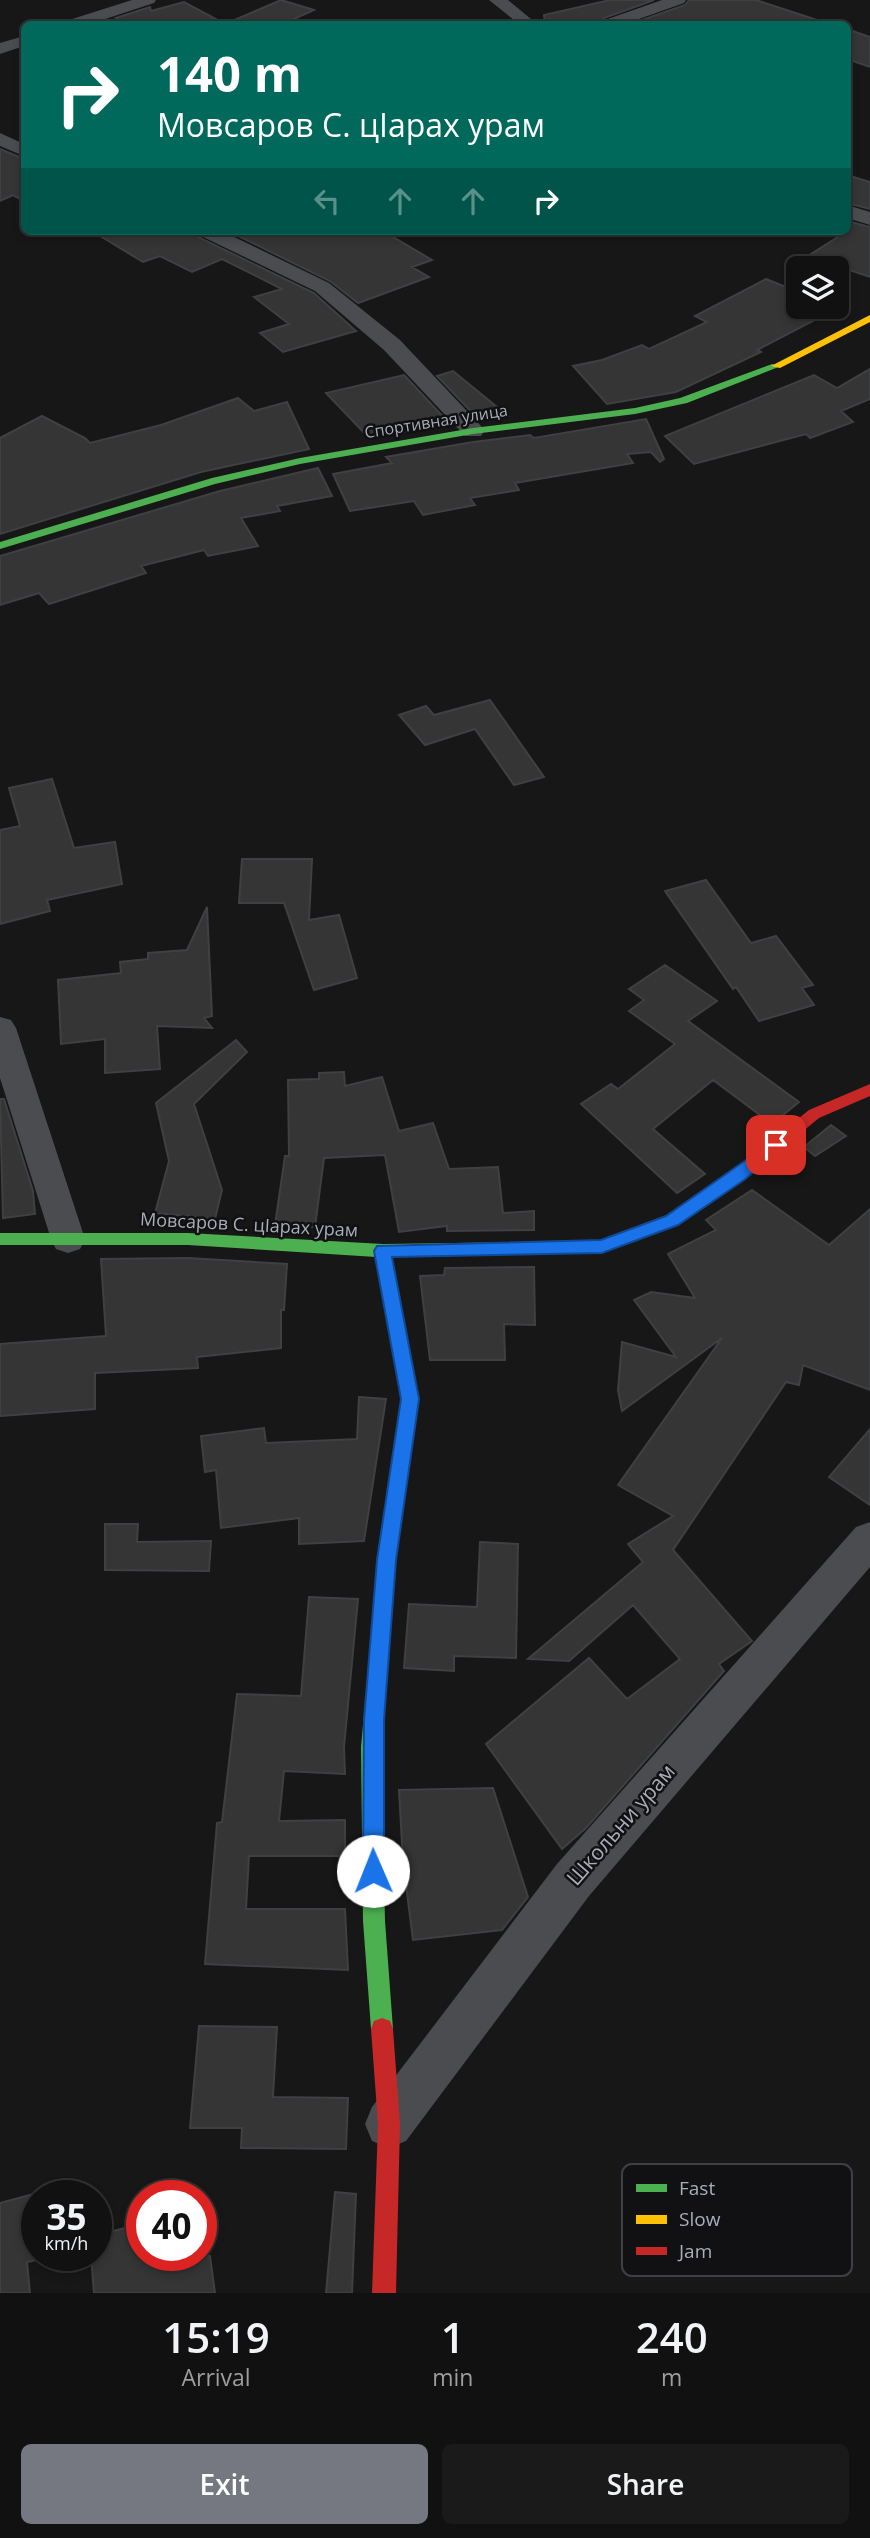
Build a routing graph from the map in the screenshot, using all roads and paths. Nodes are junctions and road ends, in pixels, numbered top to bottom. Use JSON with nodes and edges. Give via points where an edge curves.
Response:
{"nodes":[{"id":1,"x":148,"y":0,"type":"edge"},
{"id":2,"x":497,"y":0,"type":"edge"},
{"id":3,"x":678,"y":0,"type":"edge"},
{"id":4,"x":84,"y":21,"type":"edge"},
{"id":5,"x":525,"y":21,"type":"edge"},
{"id":6,"x":619,"y":21,"type":"edge"},
{"id":7,"x":21,"y":42,"type":"edge"},
{"id":8,"x":0,"y":49,"type":"edge"},
{"id":9,"x":0,"y":139,"type":"edge"},
{"id":10,"x":21,"y":150,"type":"edge"},
{"id":11,"x":851,"y":212,"type":"edge"},
{"id":12,"x":870,"y":219,"type":"edge"},
{"id":13,"x":214,"y":235,"type":"edge"},
{"id":14,"x":870,"y":318,"type":"edge"},
{"id":15,"x":473,"y":431,"type":"junction"},
{"id":16,"x":0,"y":546,"type":"edge"},
{"id":17,"x":0,"y":1028,"type":"edge"},
{"id":18,"x":870,"y":1090,"type":"edge"},
{"id":19,"x":0,"y":1239,"type":"edge"},
{"id":20,"x":68,"y":1239,"type":"junction"},
{"id":21,"x":383,"y":1251,"type":"junction"},
{"id":22,"x":870,"y":1539,"type":"edge"},
{"id":23,"x":389,"y":2124,"type":"junction"},
{"id":24,"x":384,"y":2293,"type":"edge"}],
"edges":[{"from":1,"to":4,"type":"street"},
{"from":2,"to":5,"type":"street"},
{"from":3,"to":6,"type":"street"},
{"from":7,"to":8,"type":"street"},
{"from":9,"to":10,"type":"street"},
{"from":11,"to":12,"type":"street"},
{"from":13,"to":15,"type":"street","via":[[322,287],[392,345]]},
{"from":14,"to":15,"type":"street","name":"Спортивная улица","via":[[763,373],[683,401]]},
{"from":15,"to":16,"type":"street","name":"Спортивная улица","via":[[212,481]]},
{"from":17,"to":20,"type":"street"},
{"from":18,"to":21,"type":"street","name":"Мовсаров С. цIарах урам","via":[[814,1114],[672,1220],[602,1247]]},
{"from":19,"to":20,"type":"street","name":"Мовсаров С. цIарах урам"},
{"from":20,"to":21,"type":"street","name":"Мовсаров С. цIарах урам","via":[[188,1239]]},
{"from":21,"to":23,"type":"street","via":[[410,1399],[387,1560],[372,1747],[374,1921]]},
{"from":22,"to":23,"type":"street","name":"Школьни урам","via":[[573,1880]]},
{"from":23,"to":24,"type":"street"}]}
